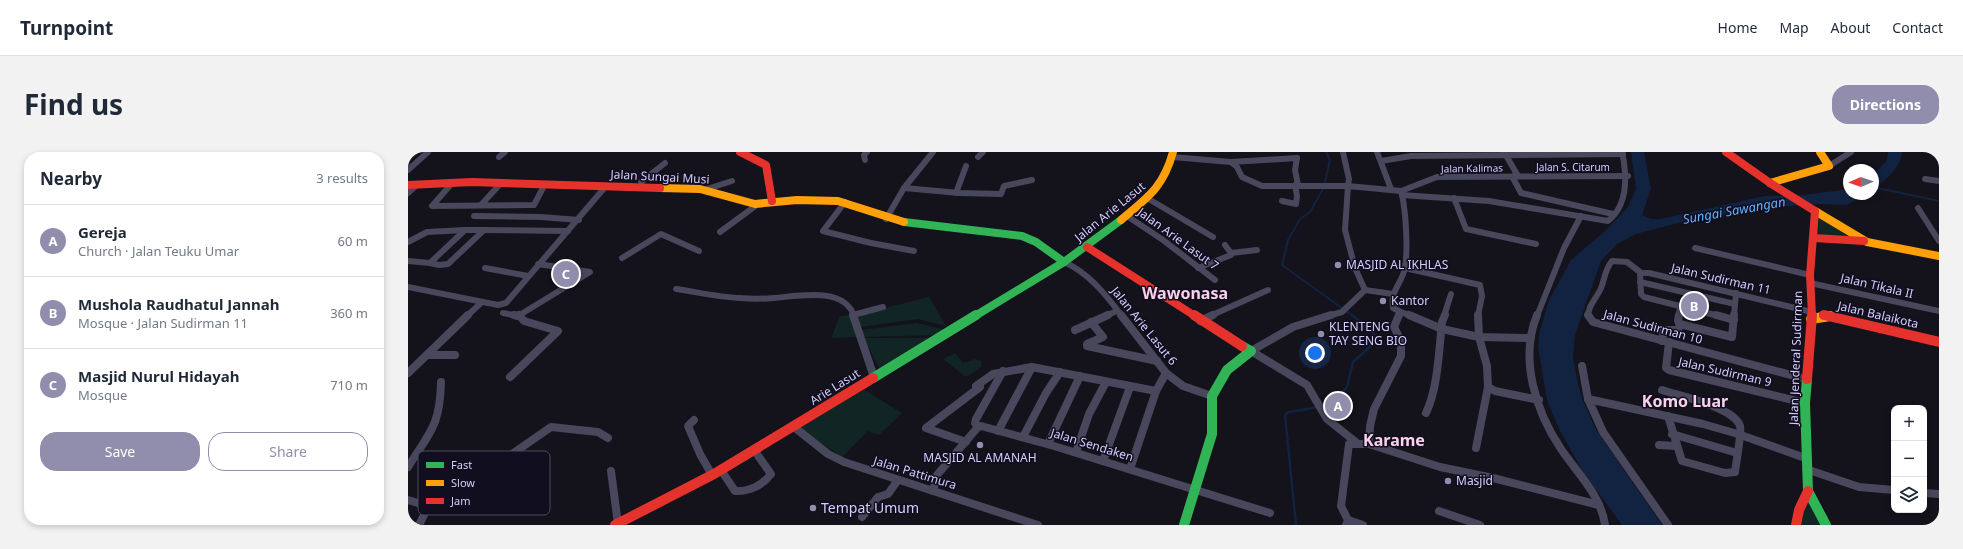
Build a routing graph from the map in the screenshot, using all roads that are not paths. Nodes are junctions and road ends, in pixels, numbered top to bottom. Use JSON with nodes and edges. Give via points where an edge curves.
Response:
{"nodes":[{"id":1,"x":428,"y":152,"type":"edge"},
{"id":2,"x":505,"y":152,"type":"edge"},
{"id":3,"x":740,"y":152,"type":"edge"},
{"id":4,"x":867,"y":152,"type":"edge"},
{"id":5,"x":933,"y":152,"type":"edge"},
{"id":6,"x":982,"y":152,"type":"edge"},
{"id":7,"x":1203,"y":152,"type":"edge"},
{"id":8,"x":1291,"y":152,"type":"edge"},
{"id":9,"x":1343,"y":152,"type":"edge"},
{"id":10,"x":1377,"y":152,"type":"edge"},
{"id":11,"x":1726,"y":152,"type":"edge"},
{"id":12,"x":1820,"y":152,"type":"edge"},
{"id":13,"x":1851,"y":152,"type":"edge"},
{"id":14,"x":1264,"y":153,"type":"edge"},
{"id":15,"x":1504,"y":153,"type":"edge"},
{"id":16,"x":1622,"y":153,"type":"edge"},
{"id":17,"x":1172,"y":155,"type":"edge"},
{"id":18,"x":499,"y":157,"type":"dead end"},
{"id":19,"x":978,"y":157,"type":"dead end"},
{"id":20,"x":1297,"y":158,"type":"junction"},
{"id":21,"x":1267,"y":159,"type":"junction"},
{"id":22,"x":865,"y":160,"type":"dead end"},
{"id":23,"x":1201,"y":160,"type":"junction"},
{"id":24,"x":1381,"y":161,"type":"junction"},
{"id":25,"x":1231,"y":162,"type":"junction"},
{"id":26,"x":665,"y":163,"type":"dead end"},
{"id":27,"x":966,"y":166,"type":"dead end"},
{"id":28,"x":1828,"y":166,"type":"junction"},
{"id":29,"x":408,"y":170,"type":"edge"},
{"id":30,"x":1516,"y":176,"type":"junction"},
{"id":31,"x":1628,"y":176,"type":"junction"},
{"id":32,"x":1925,"y":179,"type":"dead end"},
{"id":33,"x":1032,"y":180,"type":"dead end"},
{"id":34,"x":1939,"y":180,"type":"edge"},
{"id":35,"x":732,"y":181,"type":"dead end"},
{"id":36,"x":452,"y":182,"type":"junction"},
{"id":37,"x":501,"y":183,"type":"junction"},
{"id":38,"x":418,"y":184,"type":"junction"},
{"id":39,"x":545,"y":184,"type":"junction"},
{"id":40,"x":408,"y":185,"type":"edge"},
{"id":41,"x":1296,"y":185,"type":"junction"},
{"id":42,"x":1772,"y":185,"type":"junction"},
{"id":43,"x":606,"y":186,"type":"junction"},
{"id":44,"x":1348,"y":186,"type":"junction"},
{"id":45,"x":642,"y":187,"type":"junction"},
{"id":46,"x":904,"y":188,"type":"junction"},
{"id":47,"x":707,"y":189,"type":"junction"},
{"id":48,"x":1391,"y":189,"type":"junction"},
{"id":49,"x":408,"y":193,"type":"edge"},
{"id":50,"x":956,"y":193,"type":"junction"},
{"id":51,"x":1402,"y":193,"type":"junction"},
{"id":52,"x":1148,"y":198,"type":"junction"},
{"id":53,"x":1454,"y":198,"type":"junction"},
{"id":54,"x":772,"y":201,"type":"junction"},
{"id":55,"x":845,"y":202,"type":"junction"},
{"id":56,"x":1282,"y":202,"type":"dead end"},
{"id":57,"x":758,"y":204,"type":"junction"},
{"id":58,"x":481,"y":205,"type":"junction"},
{"id":59,"x":1918,"y":208,"type":"dead end"},
{"id":60,"x":1813,"y":210,"type":"junction"},
{"id":61,"x":1613,"y":214,"type":"junction"},
{"id":62,"x":474,"y":216,"type":"dead end"},
{"id":63,"x":1127,"y":216,"type":"junction"},
{"id":64,"x":1581,"y":216,"type":"junction"},
{"id":65,"x":886,"y":218,"type":"junction"},
{"id":66,"x":579,"y":220,"type":"junction"},
{"id":67,"x":464,"y":230,"type":"junction"},
{"id":68,"x":484,"y":230,"type":"junction"},
{"id":69,"x":568,"y":231,"type":"junction"},
{"id":70,"x":720,"y":232,"type":"dead end"},
{"id":71,"x":1213,"y":237,"type":"dead end"},
{"id":72,"x":1814,"y":238,"type":"junction"},
{"id":73,"x":1939,"y":241,"type":"edge"},
{"id":74,"x":408,"y":242,"type":"edge"},
{"id":75,"x":1867,"y":242,"type":"junction"},
{"id":76,"x":1536,"y":244,"type":"dead end"},
{"id":77,"x":1225,"y":245,"type":"dead end"},
{"id":78,"x":1087,"y":247,"type":"junction"},
{"id":79,"x":1695,"y":248,"type":"dead end"},
{"id":80,"x":1257,"y":250,"type":"dead end"},
{"id":81,"x":699,"y":251,"type":"dead end"},
{"id":82,"x":914,"y":251,"type":"dead end"},
{"id":83,"x":1231,"y":253,"type":"junction"},
{"id":84,"x":1939,"y":256,"type":"edge"},
{"id":85,"x":622,"y":258,"type":"dead end"},
{"id":86,"x":408,"y":261,"type":"edge"},
{"id":87,"x":1064,"y":262,"type":"junction"},
{"id":88,"x":430,"y":263,"type":"junction"},
{"id":89,"x":538,"y":264,"type":"junction"},
{"id":90,"x":485,"y":268,"type":"dead end"},
{"id":91,"x":1198,"y":268,"type":"junction"},
{"id":92,"x":1405,"y":268,"type":"junction"},
{"id":93,"x":1640,"y":272,"type":"junction"},
{"id":94,"x":528,"y":276,"type":"junction"},
{"id":95,"x":1810,"y":279,"type":"junction"},
{"id":96,"x":1215,"y":280,"type":"dead end"},
{"id":97,"x":1640,"y":285,"type":"junction"},
{"id":98,"x":408,"y":287,"type":"edge"},
{"id":99,"x":676,"y":289,"type":"dead end"},
{"id":100,"x":1268,"y":290,"type":"dead end"},
{"id":101,"x":1365,"y":290,"type":"junction"},
{"id":102,"x":1736,"y":293,"type":"junction"},
{"id":103,"x":1393,"y":294,"type":"junction"},
{"id":104,"x":1451,"y":294,"type":"dead end"},
{"id":105,"x":482,"y":302,"type":"junction"},
{"id":106,"x":1735,"y":304,"type":"junction"},
{"id":107,"x":1680,"y":306,"type":"junction"},
{"id":108,"x":883,"y":307,"type":"dead end"},
{"id":109,"x":1117,"y":311,"type":"junction"},
{"id":110,"x":1939,"y":311,"type":"edge"},
{"id":111,"x":1401,"y":312,"type":"junction"},
{"id":112,"x":503,"y":313,"type":"dead end"},
{"id":113,"x":853,"y":315,"type":"junction"},
{"id":114,"x":1812,"y":315,"type":"junction"},
{"id":115,"x":518,"y":316,"type":"junction"},
{"id":116,"x":1734,"y":320,"type":"junction"},
{"id":117,"x":1200,"y":321,"type":"junction"},
{"id":118,"x":1091,"y":322,"type":"junction"},
{"id":119,"x":1680,"y":324,"type":"junction"},
{"id":120,"x":1442,"y":329,"type":"junction"},
{"id":121,"x":1075,"y":330,"type":"dead end"},
{"id":122,"x":1479,"y":337,"type":"junction"},
{"id":123,"x":1529,"y":338,"type":"junction"},
{"id":124,"x":1665,"y":342,"type":"junction"},
{"id":125,"x":1939,"y":342,"type":"edge"},
{"id":126,"x":1251,"y":351,"type":"junction"},
{"id":127,"x":427,"y":355,"type":"junction"},
{"id":128,"x":455,"y":355,"type":"dead end"},
{"id":129,"x":1157,"y":361,"type":"junction"},
{"id":130,"x":1582,"y":366,"type":"dead end"},
{"id":131,"x":1032,"y":367,"type":"junction"},
{"id":132,"x":1003,"y":372,"type":"junction"},
{"id":133,"x":1060,"y":372,"type":"junction"},
{"id":134,"x":408,"y":373,"type":"edge"},
{"id":135,"x":1166,"y":373,"type":"junction"},
{"id":136,"x":1080,"y":376,"type":"junction"},
{"id":137,"x":510,"y":377,"type":"dead end"},
{"id":138,"x":874,"y":377,"type":"junction"},
{"id":139,"x":1806,"y":379,"type":"junction"},
{"id":140,"x":441,"y":382,"type":"dead end"},
{"id":141,"x":1106,"y":382,"type":"junction"},
{"id":142,"x":1130,"y":387,"type":"junction"},
{"id":143,"x":1488,"y":387,"type":"junction"},
{"id":144,"x":1662,"y":390,"type":"dead end"},
{"id":145,"x":1156,"y":391,"type":"junction"},
{"id":146,"x":1212,"y":396,"type":"junction"},
{"id":147,"x":1588,"y":399,"type":"junction"},
{"id":148,"x":1539,"y":400,"type":"junction"},
{"id":149,"x":1805,"y":403,"type":"junction"},
{"id":150,"x":1426,"y":413,"type":"dead end"},
{"id":151,"x":1668,"y":416,"type":"junction"},
{"id":152,"x":694,"y":420,"type":"dead end"},
{"id":153,"x":794,"y":427,"type":"junction"},
{"id":154,"x":979,"y":427,"type":"junction"},
{"id":155,"x":998,"y":431,"type":"junction"},
{"id":156,"x":1672,"y":434,"type":"junction"},
{"id":157,"x":1738,"y":434,"type":"junction"},
{"id":158,"x":608,"y":438,"type":"dead end"},
{"id":159,"x":1023,"y":438,"type":"junction"},
{"id":160,"x":966,"y":442,"type":"junction"},
{"id":161,"x":1358,"y":443,"type":"junction"},
{"id":162,"x":1048,"y":444,"type":"junction"},
{"id":163,"x":1369,"y":444,"type":"junction"},
{"id":164,"x":1659,"y":445,"type":"dead end"},
{"id":165,"x":1676,"y":446,"type":"junction"},
{"id":166,"x":1476,"y":448,"type":"dead end"},
{"id":167,"x":754,"y":450,"type":"junction"},
{"id":168,"x":419,"y":451,"type":"edge"},
{"id":169,"x":516,"y":451,"type":"edge"},
{"id":170,"x":1076,"y":452,"type":"junction"},
{"id":171,"x":418,"y":453,"type":"edge"},
{"id":172,"x":1737,"y":453,"type":"junction"},
{"id":173,"x":1805,"y":458,"type":"junction"},
{"id":174,"x":1103,"y":461,"type":"junction"},
{"id":175,"x":408,"y":467,"type":"edge"},
{"id":176,"x":1130,"y":469,"type":"junction"},
{"id":177,"x":1806,"y":469,"type":"junction"},
{"id":178,"x":611,"y":471,"type":"dead end"},
{"id":179,"x":716,"y":472,"type":"junction"},
{"id":180,"x":898,"y":480,"type":"junction"},
{"id":181,"x":1891,"y":490,"type":"edge"},
{"id":182,"x":933,"y":491,"type":"junction"},
{"id":183,"x":1194,"y":491,"type":"junction"},
{"id":184,"x":1808,"y":491,"type":"junction"},
{"id":185,"x":1927,"y":493,"type":"edge"},
{"id":186,"x":1939,"y":494,"type":"edge"},
{"id":187,"x":408,"y":500,"type":"edge"},
{"id":188,"x":418,"y":503,"type":"edge"},
{"id":189,"x":1599,"y":505,"type":"junction"},
{"id":190,"x":1439,"y":511,"type":"dead end"},
{"id":191,"x":1270,"y":513,"type":"dead end"},
{"id":192,"x":424,"y":515,"type":"edge"},
{"id":193,"x":862,"y":517,"type":"dead end"},
{"id":194,"x":1347,"y":522,"type":"edge"},
{"id":195,"x":419,"y":525,"type":"edge"},
{"id":196,"x":617,"y":525,"type":"edge"},
{"id":197,"x":1038,"y":525,"type":"edge"},
{"id":198,"x":1184,"y":525,"type":"edge"},
{"id":199,"x":1363,"y":525,"type":"edge"},
{"id":200,"x":1480,"y":525,"type":"edge"},
{"id":201,"x":1605,"y":525,"type":"edge"},
{"id":202,"x":1668,"y":525,"type":"edge"},
{"id":203,"x":1796,"y":525,"type":"edge"},
{"id":204,"x":1826,"y":525,"type":"edge"}],
"edges":[{"from":1,"to":29,"type":"street"},
{"from":2,"to":18,"type":"street"},
{"from":3,"to":54,"type":"main road","via":[[762,160],[767,165],[768,190]]},
{"from":4,"to":22,"type":"street","via":[[864,155]]},
{"from":5,"to":46,"type":"street"},
{"from":6,"to":19,"type":"street"},
{"from":7,"to":23,"type":"street"},
{"from":8,"to":20,"type":"street"},
{"from":9,"to":44,"type":"street","via":[[1349,179]]},
{"from":10,"to":24,"type":"street"},
{"from":11,"to":42,"type":"main road"},
{"from":12,"to":28,"type":"main road"},
{"from":13,"to":28,"type":"street"},
{"from":14,"to":21,"type":"street"},
{"from":15,"to":16,"type":"street"},
{"from":15,"to":24,"type":"street","via":[[1411,156]]},
{"from":15,"to":30,"type":"street","name":"Jalan Kalimas"},
{"from":16,"to":31,"type":"street"},
{"from":17,"to":23,"type":"street"},
{"from":17,"to":52,"type":"main road","name":"Jalan Arie Lasut","via":[[1168,171]]},
{"from":20,"to":21,"type":"street"},
{"from":20,"to":41,"type":"street","via":[[1294,170]]},
{"from":21,"to":25,"type":"street"},
{"from":23,"to":25,"type":"street"},
{"from":24,"to":48,"type":"street"},
{"from":25,"to":41,"type":"street","via":[[1242,177],[1257,185]]},
{"from":26,"to":45,"type":"street","via":[[642,182]]},
{"from":27,"to":50,"type":"street"},
{"from":28,"to":42,"type":"main road"},
{"from":30,"to":31,"type":"street","name":"Jalan S. Citarum"},
{"from":30,"to":51,"type":"street","name":"Jalan Kalimas","via":[[1437,177]]},
{"from":30,"to":61,"type":"street","via":[[1513,178],[1521,193]]},
{"from":31,"to":61,"type":"street","via":[[1625,193]]},
{"from":32,"to":34,"type":"street"},
{"from":33,"to":50,"type":"street","via":[[1004,186],[1001,194]]},
{"from":35,"to":47,"type":"street"},
{"from":36,"to":37,"type":"main road","name":"Jalan Sungai Musi"},
{"from":36,"to":38,"type":"main road","name":"Jalan Sungai Musi"},
{"from":36,"to":58,"type":"street","via":[[432,206]]},
{"from":37,"to":39,"type":"main road","name":"Jalan Sungai Musi"},
{"from":37,"to":58,"type":"street"},
{"from":38,"to":40,"type":"main road","name":"Jalan Sungai Musi"},
{"from":38,"to":49,"type":"street"},
{"from":39,"to":43,"type":"main road","name":"Jalan Sungai Musi"},
{"from":39,"to":58,"type":"street","via":[[534,205]]},
{"from":41,"to":44,"type":"street"},
{"from":41,"to":56,"type":"street","via":[[1296,204]]},
{"from":42,"to":60,"type":"main road"},
{"from":43,"to":45,"type":"main road","name":"Jalan Sungai Musi"},
{"from":43,"to":66,"type":"street"},
{"from":44,"to":48,"type":"street"},
{"from":44,"to":101,"type":"street","via":[[1344,224],[1349,249]]},
{"from":45,"to":47,"type":"main road","name":"Jalan Sungai Musi"},
{"from":46,"to":50,"type":"street"},
{"from":46,"to":65,"type":"street"},
{"from":47,"to":57,"type":"main road","name":"Jalan Sungai Musi"},
{"from":48,"to":51,"type":"street"},
{"from":51,"to":53,"type":"street"},
{"from":51,"to":92,"type":"street","via":[[1405,209]]},
{"from":52,"to":63,"type":"main road","name":"Jalan Arie Lasut"},
{"from":52,"to":71,"type":"street","name":"Jalan Arie Lasut 7"},
{"from":53,"to":64,"type":"street","via":[[1526,206]]},
{"from":53,"to":76,"type":"street","via":[[1466,229]]},
{"from":54,"to":55,"type":"main road","name":"Jalan Sungai Musi"},
{"from":54,"to":57,"type":"main road","name":"Jalan Sungai Musi"},
{"from":55,"to":65,"type":"main road","name":"Jalan Sungai Musi","via":[[869,209]]},
{"from":55,"to":82,"type":"street","via":[[823,231]]},
{"from":57,"to":70,"type":"street"},
{"from":59,"to":73,"type":"street"},
{"from":60,"to":72,"type":"main road","name":"Jalan Jenderal Sudirman"},
{"from":60,"to":75,"type":"main road"},
{"from":61,"to":64,"type":"street","via":[[1610,220],[1603,222]]},
{"from":62,"to":66,"type":"street"},
{"from":63,"to":78,"type":"main road","name":"Jalan Arie Lasut"},
{"from":63,"to":91,"type":"street","name":"Jalan Arie Lasut 7"},
{"from":64,"to":123,"type":"street","via":[[1564,248]]},
{"from":65,"to":87,"type":"main road","name":"Jalan Sungai Musi","via":[[942,228],[1022,236],[1036,242]]},
{"from":66,"to":69,"type":"street"},
{"from":67,"to":68,"type":"street"},
{"from":67,"to":74,"type":"street","via":[[423,233]]},
{"from":67,"to":88,"type":"street"},
{"from":68,"to":69,"type":"street"},
{"from":68,"to":88,"type":"street","via":[[448,264]]},
{"from":69,"to":89,"type":"street"},
{"from":72,"to":75,"type":"main road"},
{"from":72,"to":95,"type":"main road","name":"Jalan Jenderal Sudirman"},
{"from":75,"to":84,"type":"main road"},
{"from":77,"to":83,"type":"street"},
{"from":78,"to":87,"type":"main road","name":"Jalan Arie Lasut"},
{"from":78,"to":117,"type":"main road"},
{"from":79,"to":95,"type":"street","name":"Jalan Tikala II"},
{"from":80,"to":83,"type":"street"},
{"from":81,"to":85,"type":"street","via":[[661,234]]},
{"from":83,"to":91,"type":"street"},
{"from":86,"to":88,"type":"street"},
{"from":87,"to":109,"type":"street","name":"Jalan Arie Lasut 6","via":[[1088,276]]},
{"from":87,"to":138,"type":"main road","name":"Arie Lasut"},
{"from":89,"to":94,"type":"street"},
{"from":89,"to":115,"type":"street","via":[[590,272]]},
{"from":90,"to":94,"type":"street"},
{"from":91,"to":96,"type":"street","name":"Jalan Arie Lasut 7"},
{"from":92,"to":103,"type":"street"},
{"from":92,"to":122,"type":"street","via":[[1480,285],[1482,296],[1478,316]]},
{"from":93,"to":97,"type":"street"},
{"from":93,"to":102,"type":"street","name":"Jalan Sudirman 11"},
{"from":93,"to":124,"type":"street","name":"Jalan Sudirman 10","via":[[1636,267],[1622,261],[1612,262],[1591,304],[1588,316],[1594,322]]},
{"from":94,"to":105,"type":"street","via":[[506,303],[500,305]]},
{"from":95,"to":110,"type":"street","name":"Jalan Tikala II"},
{"from":95,"to":114,"type":"main road","name":"Jalan Jenderal Sudirman"},
{"from":97,"to":106,"type":"street"},
{"from":97,"to":107,"type":"street","via":[[1641,295],[1644,297]]},
{"from":98,"to":105,"type":"street"},
{"from":99,"to":113,"type":"street","via":[[734,298],[823,295],[844,302],[851,308]]},
{"from":100,"to":117,"type":"street"},
{"from":101,"to":103,"type":"street"},
{"from":101,"to":126,"type":"street","via":[[1342,312],[1293,327]]},
{"from":102,"to":106,"type":"street"},
{"from":102,"to":114,"type":"street","name":"Jalan Sudirman 11"},
{"from":103,"to":111,"type":"street","via":[[1393,308]]},
{"from":104,"to":120,"type":"street"},
{"from":105,"to":127,"type":"street"},
{"from":106,"to":116,"type":"street"},
{"from":107,"to":116,"type":"street"},
{"from":107,"to":119,"type":"street"},
{"from":108,"to":113,"type":"street"},
{"from":109,"to":118,"type":"street"},
{"from":109,"to":129,"type":"street","name":"Jalan Arie Lasut 6"},
{"from":111,"to":120,"type":"street"},
{"from":111,"to":163,"type":"street","via":[[1394,327],[1402,342],[1401,352],[1398,363],[1378,399],[1368,429]]},
{"from":112,"to":115,"type":"street"},
{"from":113,"to":138,"type":"street"},
{"from":114,"to":125,"type":"main road","name":"Jalan Balaikota","via":[[1830,316]]},
{"from":114,"to":139,"type":"main road","name":"Jalan Jenderal Sudirman"},
{"from":115,"to":137,"type":"street","via":[[524,321],[558,331]]},
{"from":116,"to":119,"type":"street","via":[[1731,337]]},
{"from":117,"to":126,"type":"main road"},
{"from":118,"to":121,"type":"street"},
{"from":118,"to":129,"type":"street","via":[[1103,337],[1087,346]]},
{"from":119,"to":124,"type":"street","via":[[1678,330],[1664,330]]},
{"from":120,"to":122,"type":"street"},
{"from":120,"to":150,"type":"street","via":[[1437,369]]},
{"from":122,"to":123,"type":"street"},
{"from":122,"to":143,"type":"street","via":[[1487,366]]},
{"from":123,"to":148,"type":"street","via":[[1530,365]]},
{"from":124,"to":139,"type":"street","name":"Jalan Sudirman 10"},
{"from":124,"to":149,"type":"street","name":"Jalan Sudirman 9","via":[[1666,368],[1669,370]]},
{"from":126,"to":146,"type":"main road","via":[[1227,370]]},
{"from":126,"to":161,"type":"street","via":[[1310,388],[1316,403],[1333,425]]},
{"from":127,"to":128,"type":"street"},
{"from":127,"to":134,"type":"street"},
{"from":129,"to":135,"type":"street","name":"Jalan Arie Lasut 6"},
{"from":130,"to":147,"type":"street"},
{"from":131,"to":132,"type":"street"},
{"from":131,"to":133,"type":"street"},
{"from":131,"to":155,"type":"street"},
{"from":132,"to":154,"type":"street","via":[[976,419],[975,423]]},
{"from":132,"to":160,"type":"street","via":[[989,376],[926,428]]},
{"from":133,"to":136,"type":"street"},
{"from":133,"to":159,"type":"street"},
{"from":135,"to":145,"type":"street"},
{"from":135,"to":146,"type":"street","name":"Jalan Arie Lasut 6","via":[[1183,386]]},
{"from":136,"to":141,"type":"street"},
{"from":136,"to":162,"type":"street"},
{"from":138,"to":153,"type":"main road","name":"Arie Lasut"},
{"from":139,"to":149,"type":"main road","name":"Jalan Jenderal Sudirman"},
{"from":140,"to":168,"type":"street","via":[[439,414],[435,426]]},
{"from":141,"to":142,"type":"street"},
{"from":141,"to":170,"type":"street","via":[[1089,414]]},
{"from":142,"to":145,"type":"street"},
{"from":142,"to":174,"type":"street"},
{"from":143,"to":148,"type":"street","via":[[1495,391]]},
{"from":143,"to":166,"type":"street"},
{"from":144,"to":157,"type":"street","via":[[1728,414],[1739,422]]},
{"from":145,"to":176,"type":"street"},
{"from":146,"to":183,"type":"main road","via":[[1212,434]]},
{"from":147,"to":151,"type":"street"},
{"from":147,"to":202,"type":"street","via":[[1619,457]]},
{"from":148,"to":189,"type":"street","via":[[1550,432]]},
{"from":149,"to":173,"type":"main road","name":"Jalan Jenderal Sudirman"},
{"from":151,"to":156,"type":"street"},
{"from":151,"to":157,"type":"street"},
{"from":152,"to":179,"type":"street","via":[[688,426],[700,454]]},
{"from":153,"to":167,"type":"main road","name":"Arie Lasut"},
{"from":153,"to":180,"type":"street","name":"Jalan Pattimura","via":[[828,454],[868,471]]},
{"from":154,"to":155,"type":"street","name":"Jalan Sendaken"},
{"from":154,"to":160,"type":"street"},
{"from":155,"to":159,"type":"street","name":"Jalan Sendaken"},
{"from":156,"to":165,"type":"street"},
{"from":156,"to":172,"type":"street"},
{"from":157,"to":172,"type":"street"},
{"from":157,"to":173,"type":"street"},
{"from":158,"to":169,"type":"street","via":[[598,432],[551,427]]},
{"from":159,"to":162,"type":"street","name":"Jalan Sendaken"},
{"from":160,"to":182,"type":"street","via":[[937,476]]},
{"from":161,"to":163,"type":"street"},
{"from":161,"to":194,"type":"street","via":[[1349,444],[1341,506]]},
{"from":162,"to":170,"type":"street","name":"Jalan Sendaken"},
{"from":163,"to":189,"type":"street","via":[[1440,467]]},
{"from":164,"to":165,"type":"street"},
{"from":165,"to":172,"type":"street","via":[[1682,461],[1725,473],[1735,472]]},
{"from":167,"to":179,"type":"main road","name":"Arie Lasut"},
{"from":167,"to":179,"type":"street","via":[[770,471],[767,479],[745,491],[735,492]]},
{"from":170,"to":174,"type":"street","name":"Jalan Sendaken"},
{"from":171,"to":175,"type":"street"},
{"from":173,"to":177,"type":"main road","name":"Jalan Jenderal Sudirman"},
{"from":174,"to":176,"type":"street","name":"Jalan Sendaken"},
{"from":176,"to":183,"type":"street","name":"Jalan Sendaken"},
{"from":177,"to":181,"type":"street","via":[[1860,487]]},
{"from":177,"to":184,"type":"main road","name":"Jalan Jenderal Sudirman"},
{"from":178,"to":196,"type":"street"},
{"from":179,"to":196,"type":"main road","name":"Arie Lasut"},
{"from":180,"to":182,"type":"street","name":"Jalan Pattimura"},
{"from":180,"to":193,"type":"street","via":[[888,494],[878,497]]},
{"from":182,"to":197,"type":"street","name":"Jalan Pattimura"},
{"from":183,"to":191,"type":"street","name":"Jalan Sendaken"},
{"from":183,"to":198,"type":"main road"},
{"from":184,"to":203,"type":"main road","via":[[1799,510]]},
{"from":184,"to":204,"type":"main road","name":"Jalan Jenderal Sudirman"},
{"from":185,"to":186,"type":"street"},
{"from":187,"to":188,"type":"street"},
{"from":189,"to":201,"type":"street"},
{"from":190,"to":200,"type":"street"},
{"from":192,"to":195,"type":"street"},
{"from":194,"to":199,"type":"street"}]}
